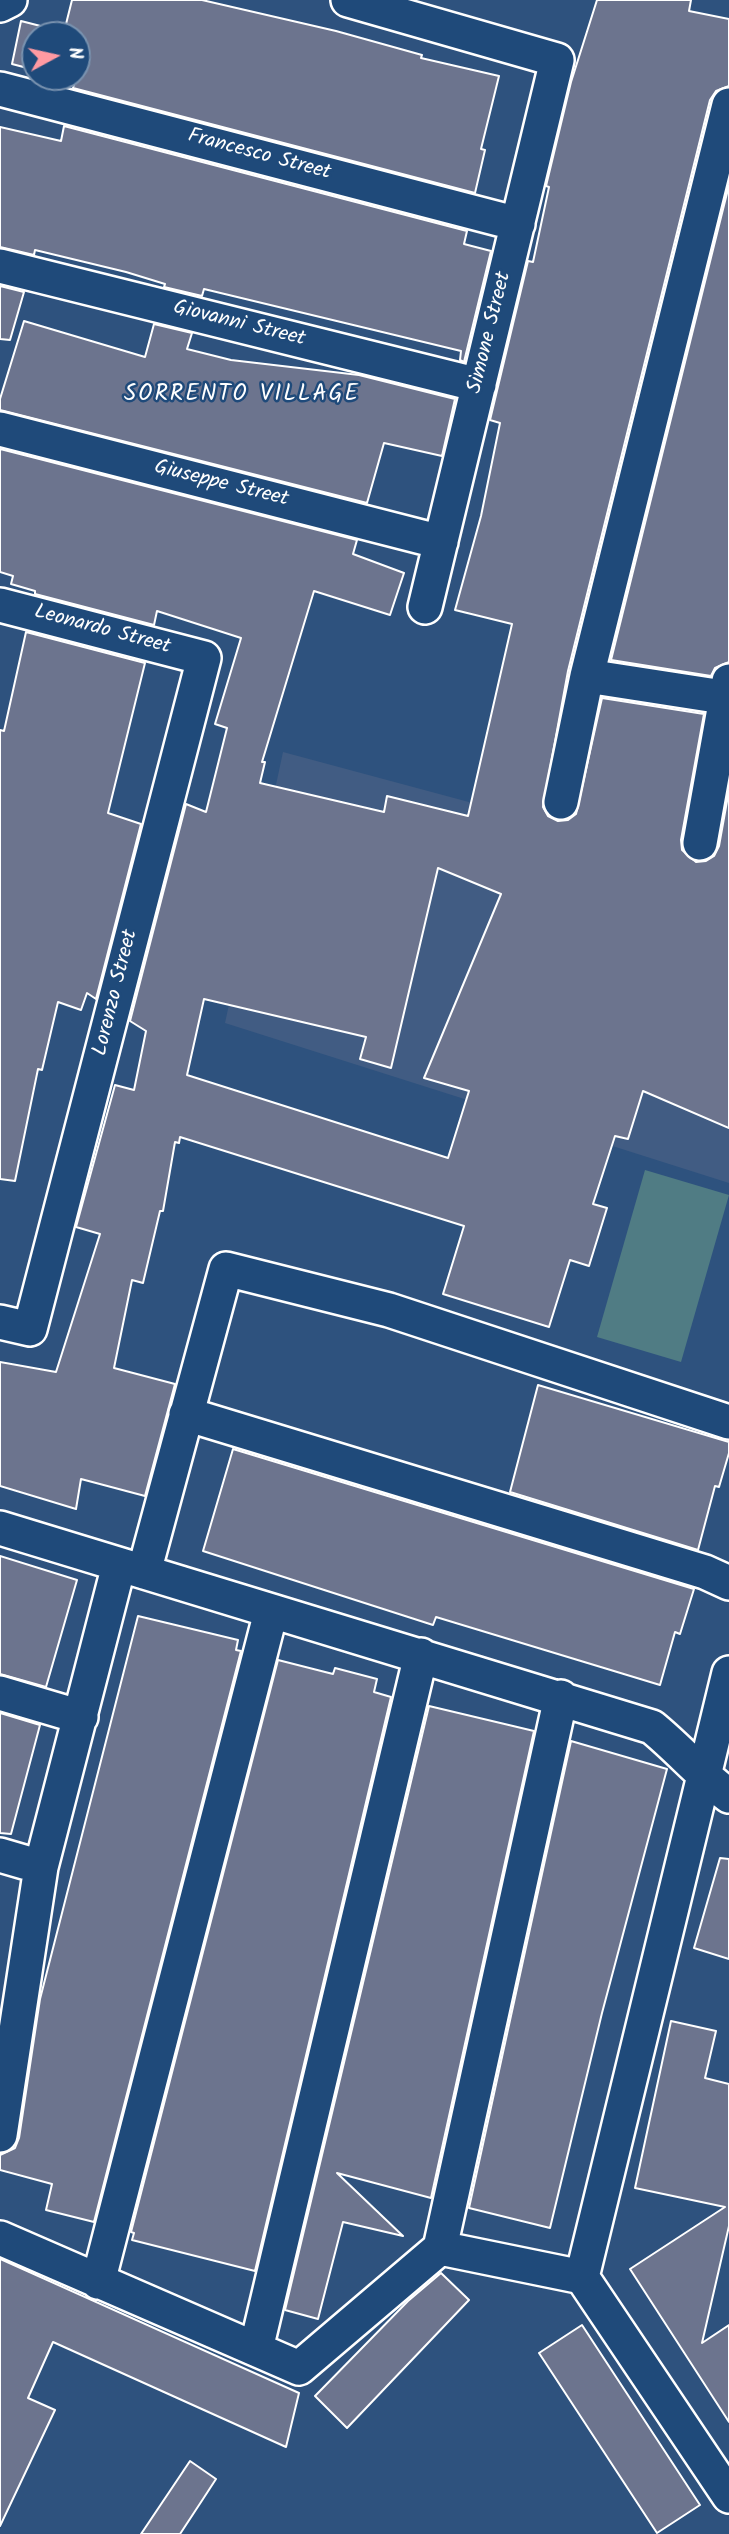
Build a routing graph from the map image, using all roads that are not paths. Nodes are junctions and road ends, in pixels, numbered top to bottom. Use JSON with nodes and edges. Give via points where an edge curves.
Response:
{"nodes":[{"id":1,"x":10,"y":0,"type":"edge"},
{"id":2,"x":348,"y":0,"type":"edge"},
{"id":3,"x":0,"y":5,"type":"edge"},
{"id":4,"x":0,"y":89,"type":"edge"},
{"id":5,"x":729,"y":106,"type":"edge"},
{"id":6,"x":518,"y":224,"type":"junction"},
{"id":7,"x":0,"y":266,"type":"edge"},
{"id":8,"x":479,"y":385,"type":"junction"},
{"id":9,"x":0,"y":429,"type":"edge"},
{"id":10,"x":442,"y":542,"type":"junction"},
{"id":11,"x":425,"y":607,"type":"dead end"},
{"id":12,"x":1,"y":610,"type":"edge"},
{"id":13,"x":204,"y":658,"type":"joint"},
{"id":14,"x":587,"y":676,"type":"junction"},
{"id":15,"x":728,"y":692,"type":"edge"},
{"id":16,"x":561,"y":802,"type":"dead end"},
{"id":17,"x":700,"y":843,"type":"dead end"},
{"id":18,"x":15,"y":1325,"type":"edge"},
{"id":19,"x":186,"y":1414,"type":"junction"},
{"id":20,"x":729,"y":1422,"type":"edge"},
{"id":21,"x":0,"y":1528,"type":"edge"},
{"id":22,"x":131,"y":1569,"type":"junction"},
{"id":23,"x":729,"y":1583,"type":"edge"},
{"id":24,"x":271,"y":1612,"type":"junction"},
{"id":25,"x":421,"y":1655,"type":"junction"},
{"id":26,"x":729,"y":1672,"type":"edge"},
{"id":27,"x":0,"y":1693,"type":"edge"},
{"id":28,"x":561,"y":1697,"type":"junction"},
{"id":29,"x":81,"y":1717,"type":"junction"},
{"id":30,"x":717,"y":1787,"type":"edge"},
{"id":31,"x":0,"y":1856,"type":"edge"},
{"id":32,"x":41,"y":1867,"type":"junction"},
{"id":33,"x":0,"y":2135,"type":"edge"},
{"id":34,"x":0,"y":2238,"type":"edge"},
{"id":35,"x":440,"y":2248,"type":"junction"},
{"id":36,"x":582,"y":2277,"type":"junction"},
{"id":37,"x":98,"y":2283,"type":"junction"},
{"id":38,"x":257,"y":2349,"type":"junction"},
{"id":39,"x":729,"y":2496,"type":"edge"}],
"edges":[{"from":1,"to":3,"type":"street"},
{"from":2,"to":6,"type":"street","name":"Simone Street","via":[[557,60]]},
{"from":4,"to":6,"type":"street","name":"Francesco Street"},
{"from":5,"to":14,"type":"street"},
{"from":6,"to":8,"type":"street","name":"Simone Street"},
{"from":7,"to":8,"type":"street","name":"Giovanni Street"},
{"from":8,"to":10,"type":"street","name":"Simone Street"},
{"from":9,"to":10,"type":"street","name":"Giuseppe Street"},
{"from":10,"to":11,"type":"street","name":"Simone Street"},
{"from":12,"to":13,"type":"street","name":"Leonardo Street"},
{"from":13,"to":18,"type":"street","name":"Lorenzo Street"},
{"from":14,"to":15,"type":"street"},
{"from":14,"to":16,"type":"street"},
{"from":15,"to":17,"type":"street"},
{"from":19,"to":20,"type":"street","via":[[226,1269],[389,1310]]},
{"from":19,"to":22,"type":"street"},
{"from":19,"to":23,"type":"street"},
{"from":21,"to":22,"type":"street"},
{"from":22,"to":24,"type":"street"},
{"from":22,"to":29,"type":"street"},
{"from":24,"to":25,"type":"street"},
{"from":24,"to":37,"type":"street"},
{"from":25,"to":28,"type":"street"},
{"from":25,"to":38,"type":"street"},
{"from":26,"to":30,"type":"street"},
{"from":27,"to":29,"type":"street"},
{"from":28,"to":30,"type":"street","via":[[652,1727]]},
{"from":28,"to":35,"type":"street"},
{"from":29,"to":32,"type":"street"},
{"from":30,"to":36,"type":"street"},
{"from":31,"to":32,"type":"street"},
{"from":32,"to":33,"type":"street"},
{"from":34,"to":37,"type":"street"},
{"from":35,"to":36,"type":"street"},
{"from":35,"to":38,"type":"street","via":[[299,2368]]},
{"from":36,"to":39,"type":"street"},
{"from":37,"to":38,"type":"street"}]}
